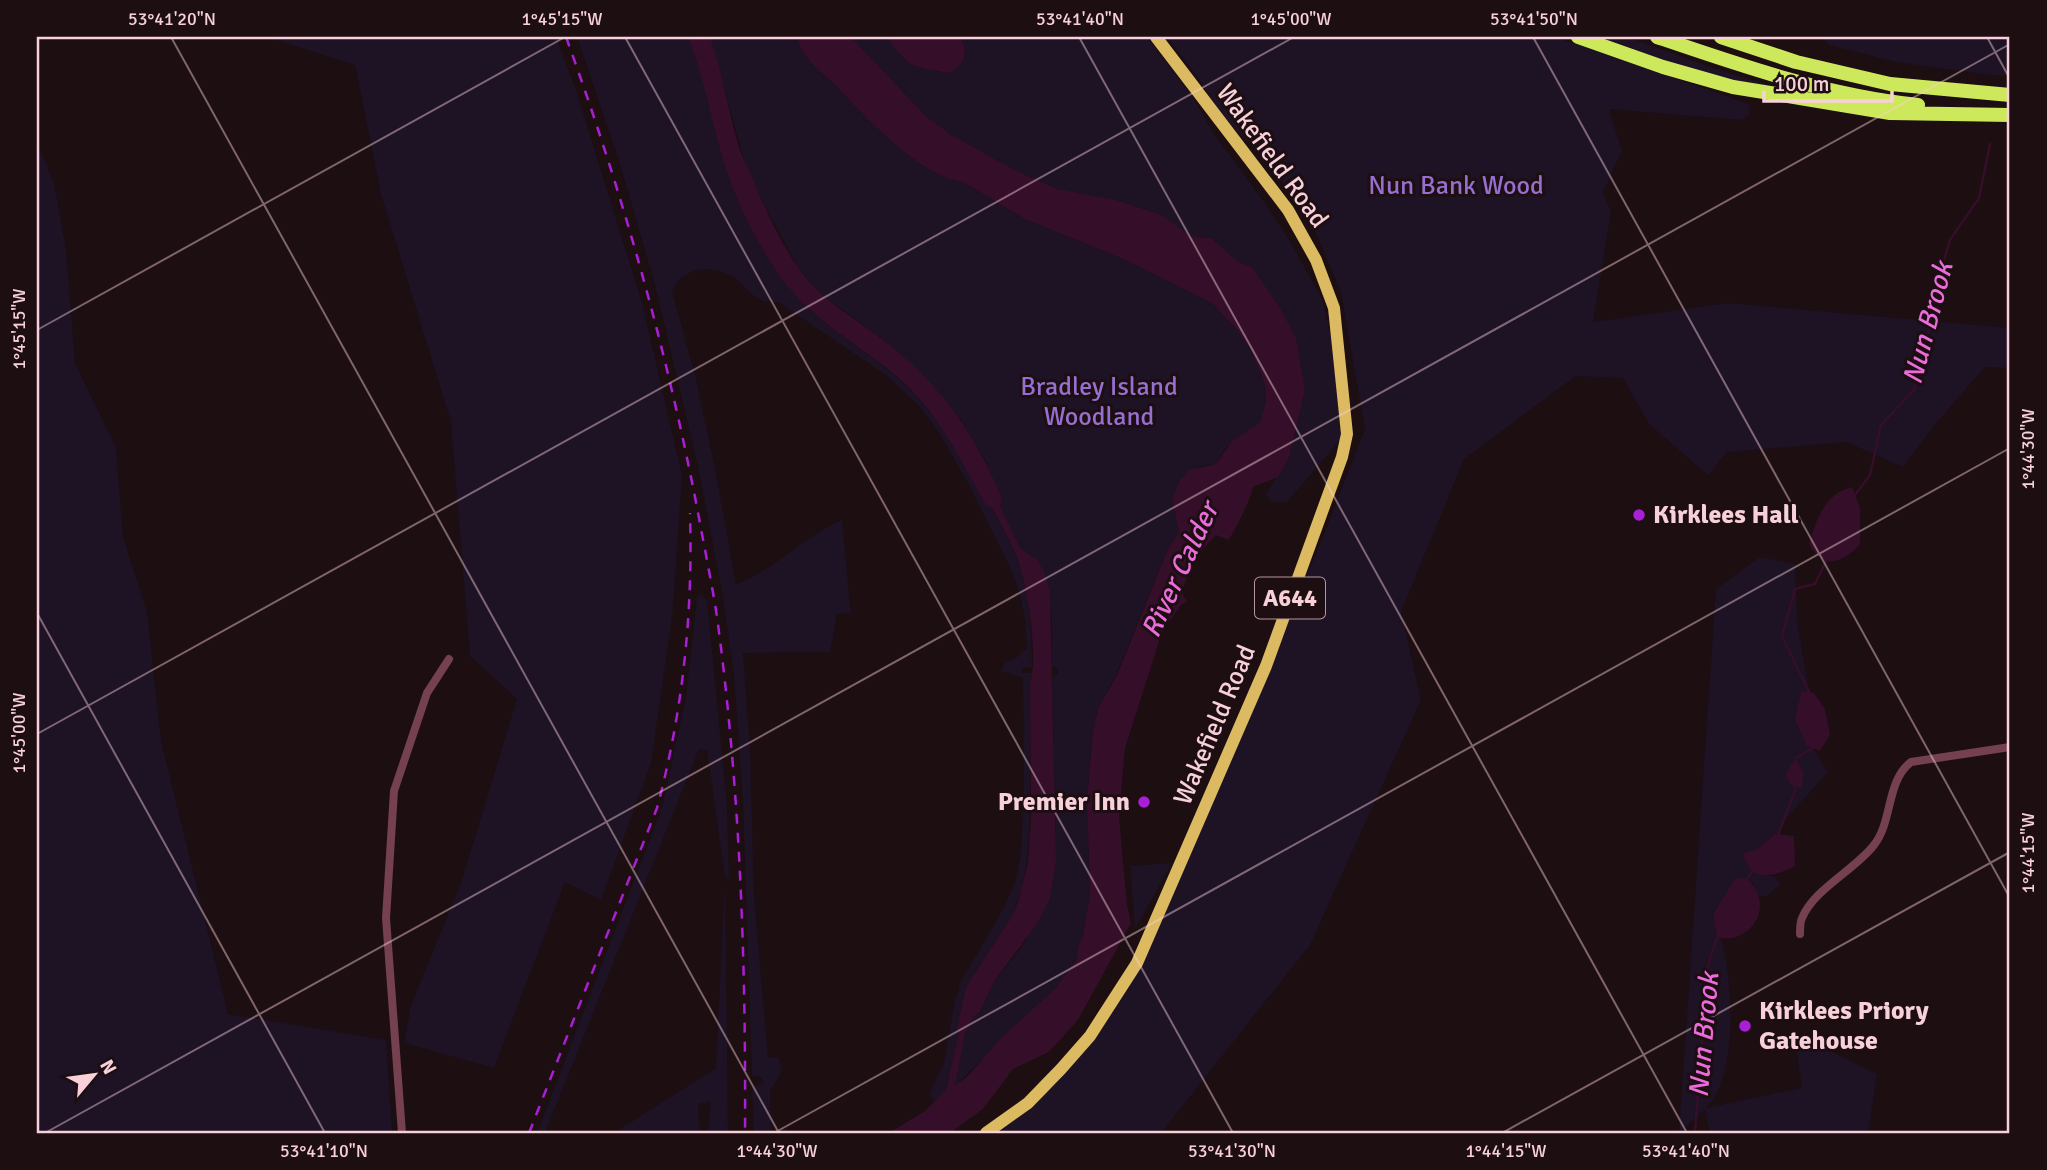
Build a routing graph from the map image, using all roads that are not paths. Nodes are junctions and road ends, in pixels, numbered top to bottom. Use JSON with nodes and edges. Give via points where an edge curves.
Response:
{"nodes":[{"id":1,"x":1156,"y":37,"type":"edge"},
{"id":2,"x":1578,"y":37,"type":"edge"},
{"id":3,"x":1657,"y":37,"type":"edge"},
{"id":4,"x":1723,"y":37,"type":"edge"},
{"id":5,"x":2010,"y":94,"type":"edge"},
{"id":6,"x":2010,"y":114,"type":"edge"},
{"id":7,"x":449,"y":659,"type":"dead end"},
{"id":8,"x":2010,"y":747,"type":"edge"},
{"id":9,"x":1800,"y":934,"type":"dead end"},
{"id":10,"x":402,"y":1133,"type":"edge"},
{"id":11,"x":986,"y":1133,"type":"edge"}],
"edges":[{"from":1,"to":11,"type":"highway","name":"Wakefield Road","number":"A644","via":[[1287,210],[1317,260],[1334,308],[1347,435],[1266,666],[1137,963],[1083,1044],[1028,1103]]},
{"from":2,"to":6,"type":"highway","via":[[1675,70],[1770,93],[1890,113]]},
{"from":3,"to":6,"type":"highway","via":[[1794,82],[1895,103]]},
{"from":4,"to":5,"type":"highway","via":[[1796,62],[1890,84]]},
{"from":7,"to":10,"type":"street","via":[[427,693],[394,791],[387,918]]},
{"from":8,"to":9,"type":"street","via":[[1910,762],[1901,769],[1882,833],[1873,847],[1815,900],[1802,918]]}]}
